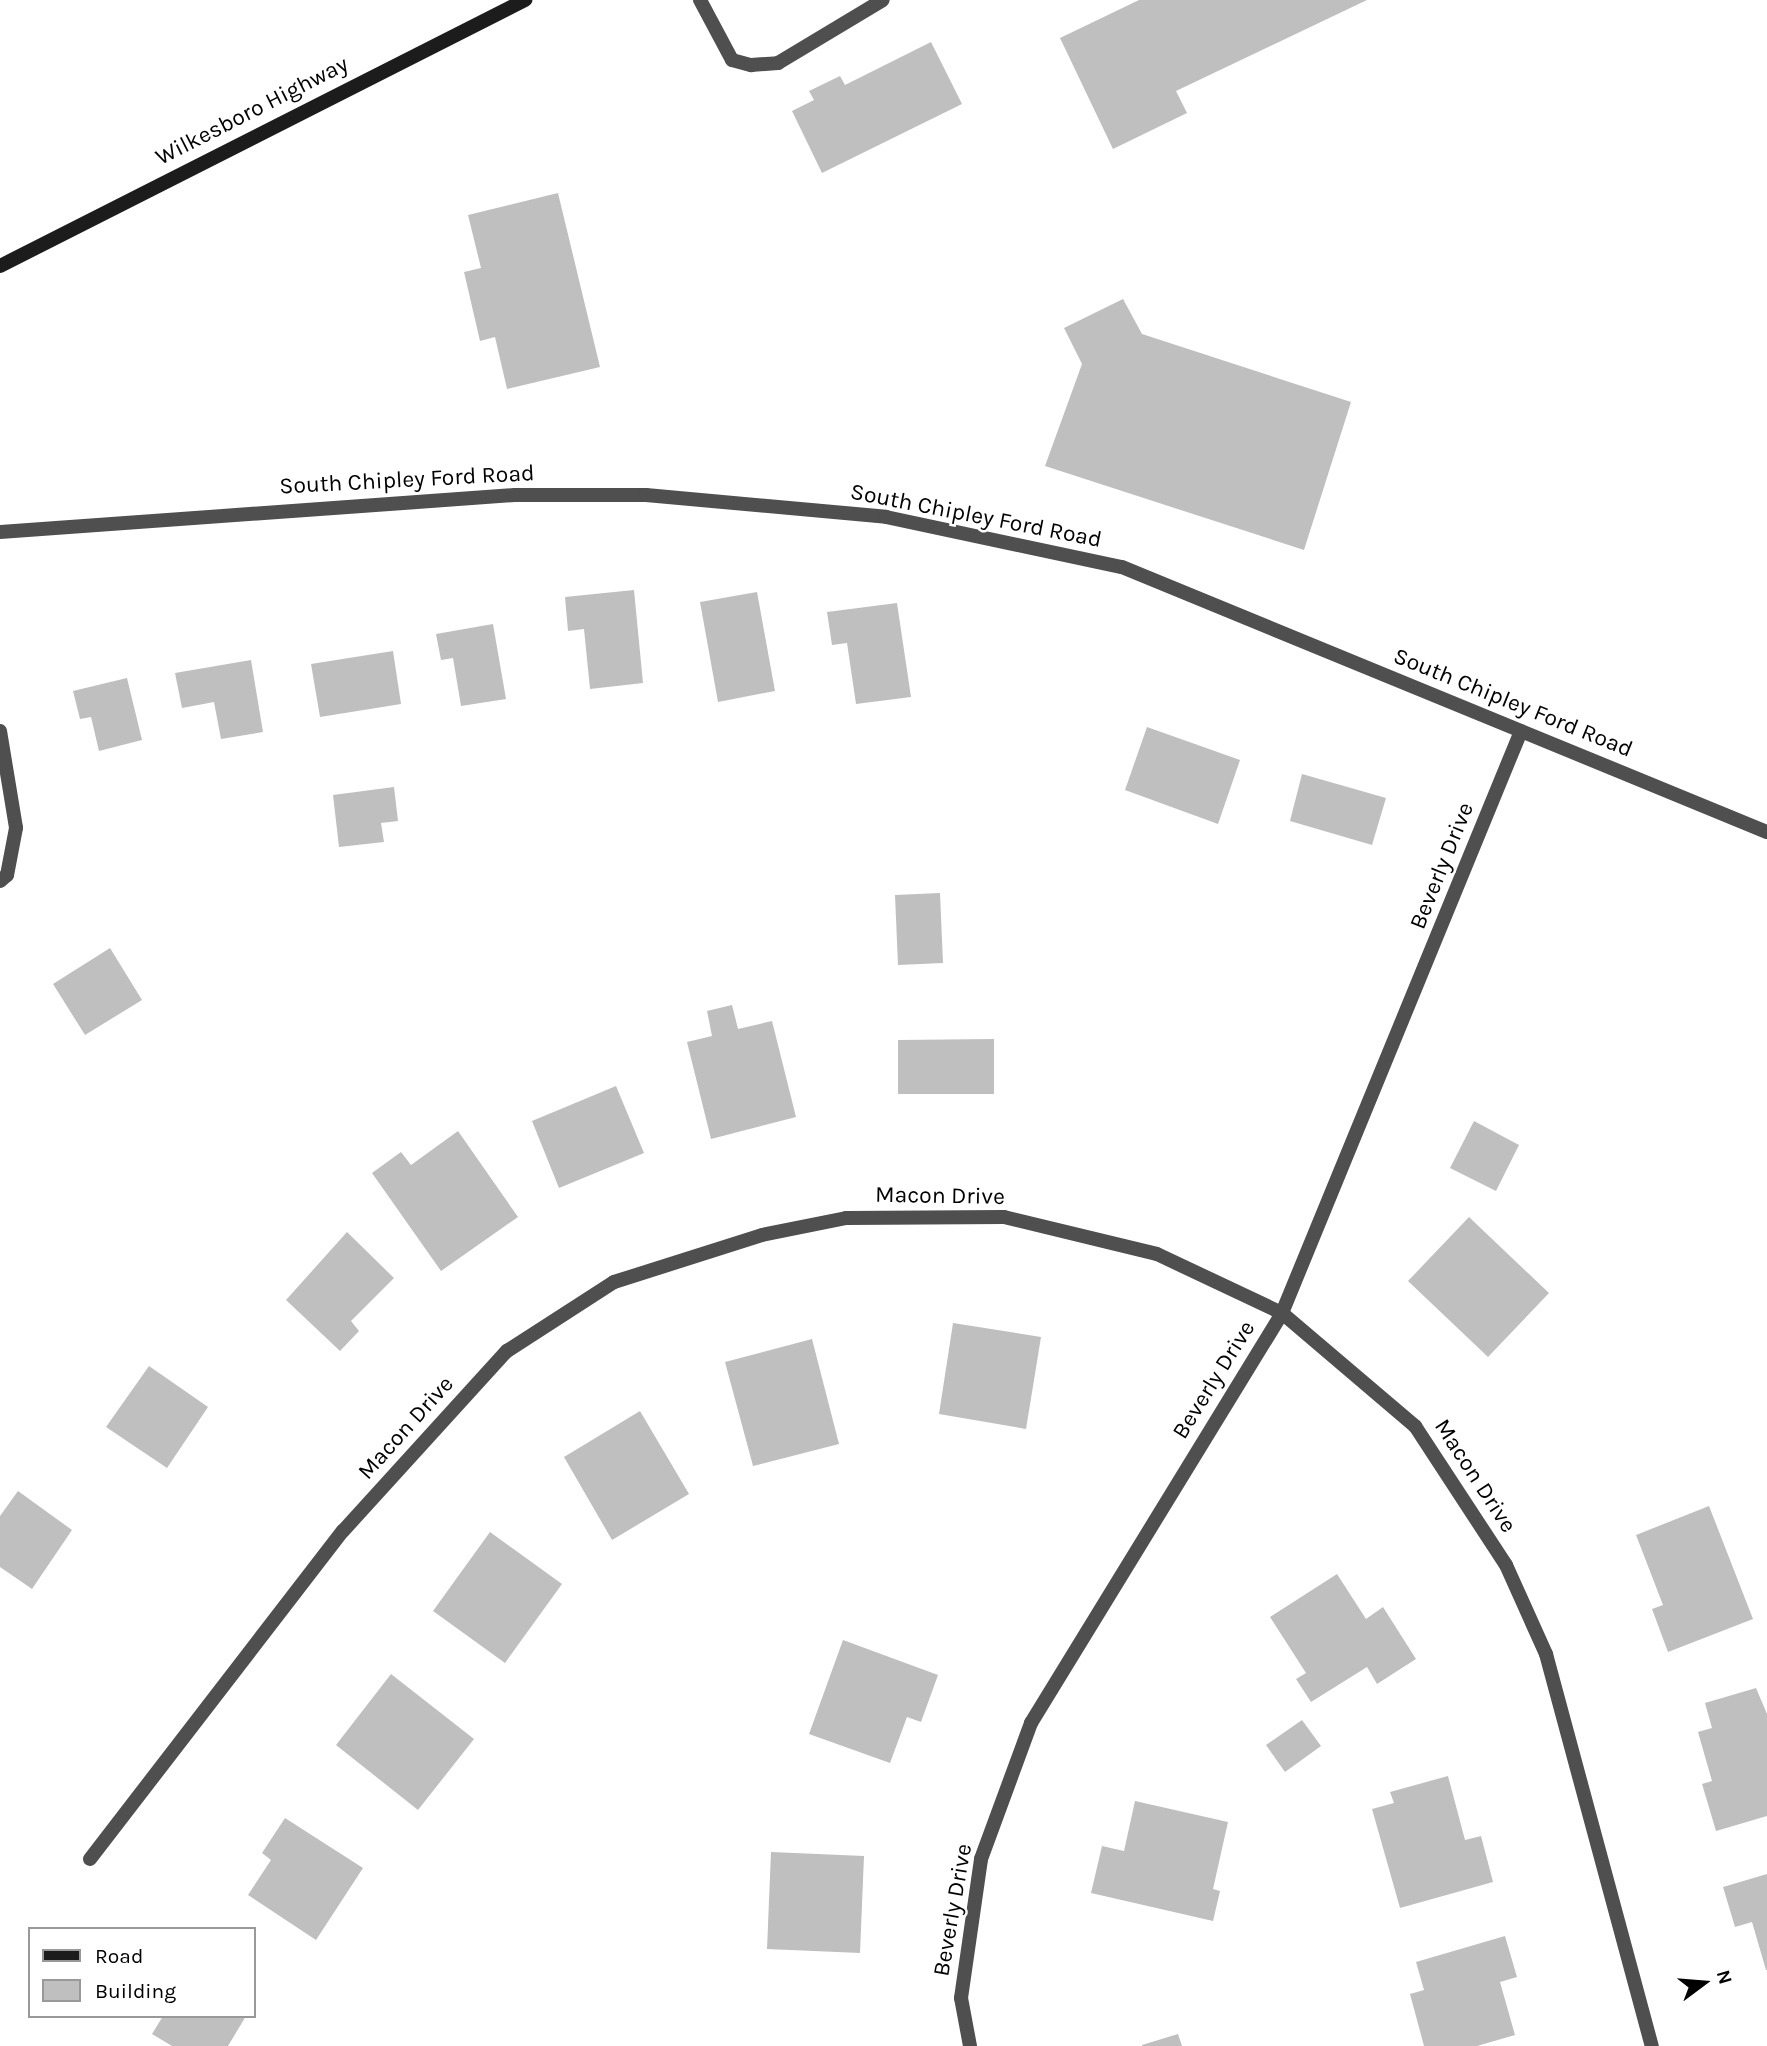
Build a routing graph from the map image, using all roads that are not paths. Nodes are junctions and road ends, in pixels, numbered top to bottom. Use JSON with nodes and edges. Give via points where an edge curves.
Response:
{"nodes":[{"id":1,"x":525,"y":0,"type":"edge"},
{"id":2,"x":701,"y":0,"type":"edge"},
{"id":3,"x":883,"y":0,"type":"edge"},
{"id":4,"x":0,"y":266,"type":"edge"},
{"id":5,"x":0,"y":532,"type":"edge"},
{"id":6,"x":0,"y":731,"type":"edge"},
{"id":7,"x":1521,"y":731,"type":"junction"},
{"id":8,"x":1767,"y":832,"type":"edge"},
{"id":9,"x":0,"y":881,"type":"edge"},
{"id":10,"x":1282,"y":1313,"type":"junction"},
{"id":11,"x":90,"y":1858,"type":"dead end"},
{"id":12,"x":970,"y":2046,"type":"edge"},
{"id":13,"x":1652,"y":2046,"type":"edge"}],
"edges":[{"from":1,"to":4,"type":"main road","name":"Wilkesboro Highway"},
{"from":2,"to":3,"type":"street","via":[[732,60],[751,65],[778,63]]},
{"from":5,"to":7,"type":"street","name":"South Chipley Ford Road","via":[[515,495],[646,495],[886,517],[1122,567]]},
{"from":6,"to":9,"type":"street","via":[[16,828],[7,875]]},
{"from":7,"to":8,"type":"street","name":"South Chipley Ford Road"},
{"from":7,"to":10,"type":"street","name":"Beverly Drive"},
{"from":10,"to":11,"type":"street","name":"Macon Drive","via":[[1157,1254],[1004,1217],[846,1218],[762,1235],[614,1282],[507,1351],[352,1521],[181,1733]]},
{"from":10,"to":12,"type":"street","name":"Beverly Drive","via":[[1031,1723],[981,1859],[961,1998]]},
{"from":10,"to":13,"type":"street","name":"Macon Drive","via":[[1415,1426],[1506,1564],[1546,1654]]}]}
